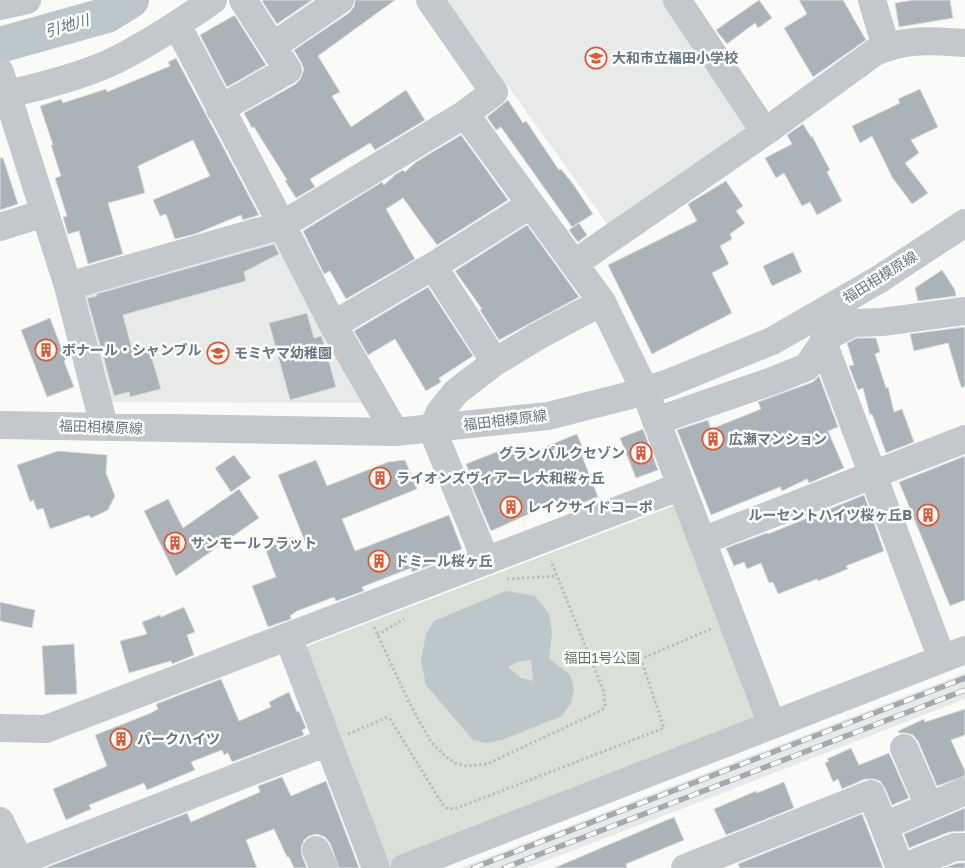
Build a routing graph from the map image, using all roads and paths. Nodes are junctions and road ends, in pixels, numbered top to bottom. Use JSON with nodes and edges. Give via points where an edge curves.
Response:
{"nodes":[{"id":1,"x":27,"y":0,"type":"edge"},
{"id":2,"x":213,"y":0,"type":"edge"},
{"id":3,"x":243,"y":0,"type":"edge"},
{"id":4,"x":340,"y":0,"type":"edge"},
{"id":5,"x":430,"y":0,"type":"edge"},
{"id":6,"x":677,"y":0,"type":"edge"},
{"id":7,"x":872,"y":0,"type":"edge"},
{"id":8,"x":0,"y":6,"type":"edge"},
{"id":9,"x":177,"y":25,"type":"junction"},
{"id":10,"x":965,"y":43,"type":"edge"},
{"id":11,"x":273,"y":46,"type":"junction"},
{"id":12,"x":886,"y":46,"type":"junction"},
{"id":13,"x":2,"y":87,"type":"edge"},
{"id":14,"x":220,"y":109,"type":"junction"},
{"id":15,"x":465,"y":114,"type":"junction"},
{"id":16,"x":765,"y":132,"type":"junction"},
{"id":17,"x":530,"y":205,"type":"junction"},
{"id":18,"x":45,"y":213,"type":"junction"},
{"id":19,"x":965,"y":223,"type":"edge"},
{"id":20,"x":282,"y":225,"type":"junction"},
{"id":21,"x":0,"y":227,"type":"edge"},
{"id":22,"x":575,"y":263,"type":"junction"},
{"id":23,"x":433,"y":266,"type":"junction"},
{"id":24,"x":68,"y":286,"type":"junction"},
{"id":25,"x":602,"y":302,"type":"junction"},
{"id":26,"x":965,"y":311,"type":"edge"},
{"id":27,"x":332,"y":325,"type":"junction"},
{"id":28,"x":824,"y":342,"type":"junction"},
{"id":29,"x":494,"y":362,"type":"junction"},
{"id":30,"x":644,"y":391,"type":"junction"},
{"id":31,"x":656,"y":421,"type":"junction"},
{"id":32,"x":0,"y":425,"type":"edge"},
{"id":33,"x":104,"y":426,"type":"junction"},
{"id":34,"x":432,"y":429,"type":"junction"},
{"id":35,"x":395,"y":432,"type":"junction"},
{"id":36,"x":965,"y":439,"type":"edge"},
{"id":37,"x":873,"y":474,"type":"junction"},
{"id":38,"x":681,"y":486,"type":"junction"},
{"id":39,"x":542,"y":539,"type":"junction"},
{"id":40,"x":702,"y":541,"type":"junction"},
{"id":41,"x":493,"y":571,"type":"junction"},
{"id":42,"x":557,"y":576,"type":"junction"},
{"id":43,"x":364,"y":607,"type":"junction"},
{"id":44,"x":413,"y":615,"type":"dead end"},
{"id":45,"x":732,"y":619,"type":"junction"},
{"id":46,"x":377,"y":635,"type":"junction"},
{"id":47,"x":288,"y":637,"type":"junction"},
{"id":48,"x":954,"y":655,"type":"edge"},
{"id":49,"x":772,"y":725,"type":"junction"},
{"id":50,"x":0,"y":728,"type":"edge"},
{"id":51,"x":328,"y":742,"type":"junction"},
{"id":52,"x":904,"y":748,"type":"dead end"},
{"id":53,"x":965,"y":791,"type":"edge"},
{"id":54,"x":929,"y":806,"type":"junction"},
{"id":55,"x":0,"y":821,"type":"edge"},
{"id":56,"x":884,"y":826,"type":"junction"},
{"id":57,"x":965,"y":847,"type":"edge"},
{"id":58,"x":15,"y":866,"type":"edge"},
{"id":59,"x":376,"y":868,"type":"edge"},
{"id":60,"x":404,"y":868,"type":"edge"},
{"id":61,"x":685,"y":868,"type":"edge"},
{"id":62,"x":901,"y":868,"type":"edge"}],
"edges":[{"from":1,"to":8,"type":"street"},
{"from":2,"to":9,"type":"street"},
{"from":3,"to":11,"type":"street"},
{"from":4,"to":11,"type":"street"},
{"from":5,"to":15,"type":"street","via":[[494,92]]},
{"from":6,"to":16,"type":"street"},
{"from":7,"to":12,"type":"street"},
{"from":9,"to":13,"type":"street","via":[[116,60],[85,72]]},
{"from":9,"to":14,"type":"street"},
{"from":10,"to":12,"type":"street","via":[[917,40]]},
{"from":11,"to":14,"type":"street","via":[[288,70]]},
{"from":12,"to":16,"type":"street"},
{"from":13,"to":18,"type":"street"},
{"from":14,"to":20,"type":"street"},
{"from":15,"to":17,"type":"street"},
{"from":15,"to":20,"type":"street"},
{"from":16,"to":22,"type":"street"},
{"from":17,"to":22,"type":"street"},
{"from":17,"to":23,"type":"street"},
{"from":18,"to":21,"type":"street"},
{"from":18,"to":24,"type":"street"},
{"from":19,"to":30,"type":"street","name":"福田相模原線","via":[[878,280],[772,341]]},
{"from":20,"to":24,"type":"street"},
{"from":20,"to":27,"type":"street"},
{"from":22,"to":25,"type":"street"},
{"from":23,"to":27,"type":"street"},
{"from":23,"to":29,"type":"street"},
{"from":24,"to":33,"type":"street"},
{"from":25,"to":29,"type":"street"},
{"from":25,"to":30,"type":"street"},
{"from":26,"to":28,"type":"street","via":[[853,323],[828,336]]},
{"from":27,"to":35,"type":"street"},
{"from":28,"to":31,"type":"street","via":[[807,367]]},
{"from":28,"to":37,"type":"street"},
{"from":29,"to":34,"type":"street","via":[[456,392],[440,412]]},
{"from":30,"to":31,"type":"street"},
{"from":30,"to":34,"type":"street","name":"福田相模原線","via":[[548,416]]},
{"from":31,"to":38,"type":"street"},
{"from":32,"to":33,"type":"street","name":"福田相模原線"},
{"from":33,"to":35,"type":"street","name":"福田相模原線"},
{"from":34,"to":35,"type":"street","name":"福田相模原線"},
{"from":34,"to":41,"type":"street"},
{"from":36,"to":37,"type":"street"},
{"from":37,"to":40,"type":"street"},
{"from":37,"to":48,"type":"street"},
{"from":38,"to":39,"type":"street"},
{"from":38,"to":40,"type":"street"},
{"from":39,"to":41,"type":"street"},
{"from":39,"to":42,"type":"path"},
{"from":40,"to":45,"type":"street"},
{"from":41,"to":42,"type":"path","via":[[508,579]]},
{"from":41,"to":43,"type":"street"},
{"from":42,"to":46,"type":"path","via":[[604,692],[605,706],[487,764],[466,766],[455,763],[431,742],[408,702]]},
{"from":43,"to":46,"type":"path"},
{"from":43,"to":47,"type":"street"},
{"from":44,"to":46,"type":"path"},
{"from":45,"to":49,"type":"street"},
{"from":45,"to":51,"type":"path","via":[[641,659],[664,728],[457,808],[443,805],[390,719]]},
{"from":47,"to":50,"type":"street","via":[[46,729]]},
{"from":47,"to":51,"type":"street"},
{"from":48,"to":49,"type":"street"},
{"from":49,"to":60,"type":"street"},
{"from":51,"to":58,"type":"street"},
{"from":51,"to":59,"type":"street"},
{"from":52,"to":54,"type":"street"},
{"from":53,"to":54,"type":"street"},
{"from":54,"to":56,"type":"street"},
{"from":55,"to":58,"type":"street"},
{"from":56,"to":61,"type":"street","via":[[872,794]]},
{"from":56,"to":62,"type":"street"},
{"from":57,"to":62,"type":"street","via":[[955,847]]}]}
